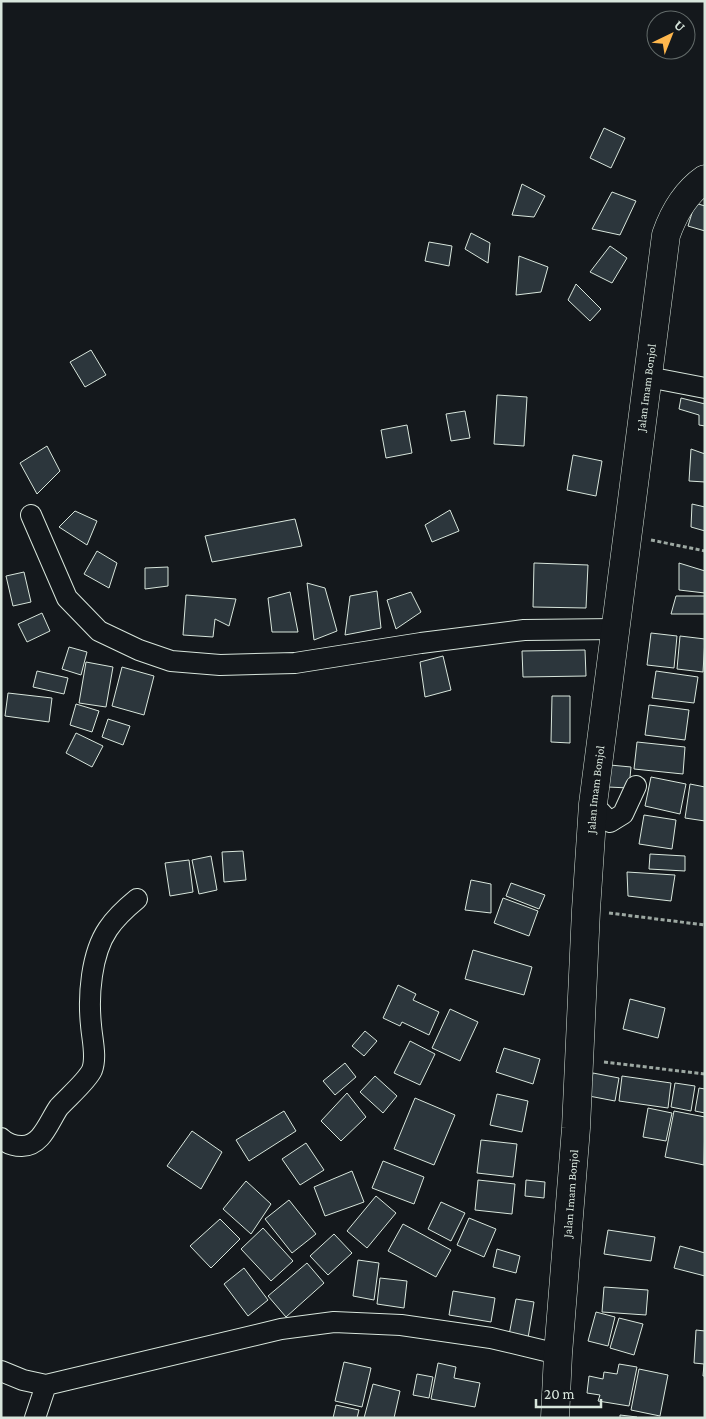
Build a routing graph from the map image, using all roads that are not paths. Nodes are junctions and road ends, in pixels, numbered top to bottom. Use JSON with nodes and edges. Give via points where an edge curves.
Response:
{"nodes":[{"id":1,"x":705,"y":179,"type":"edge"},
{"id":2,"x":648,"y":377,"type":"junction"},
{"id":3,"x":705,"y":388,"type":"edge"},
{"id":4,"x":31,"y":515,"type":"dead end"},
{"id":5,"x":616,"y":628,"type":"junction"},
{"id":6,"x":636,"y":786,"type":"dead end"},
{"id":7,"x":593,"y":804,"type":"junction"},
{"id":8,"x":137,"y":899,"type":"dead end"},
{"id":9,"x":1,"y":1138,"type":"edge"},
{"id":10,"x":558,"y":1354,"type":"junction"},
{"id":11,"x":1,"y":1371,"type":"edge"},
{"id":12,"x":46,"y":1385,"type":"junction"},
{"id":13,"x":35,"y":1418,"type":"edge"},
{"id":14,"x":555,"y":1418,"type":"edge"}],
"edges":[{"from":1,"to":2,"type":"main road","name":"Jalan Imam Bonjol","via":[[685,197],[673,215],[666,235]]},
{"from":2,"to":3,"type":"street"},
{"from":2,"to":5,"type":"main road","name":"Jalan Imam Bonjol"},
{"from":4,"to":5,"type":"street","via":[[64,590],[74,605],[99,631],[171,661],[220,665],[295,663],[524,630]]},
{"from":5,"to":7,"type":"main road","name":"Jalan Imam Bonjol"},
{"from":6,"to":7,"type":"street","via":[[623,814],[610,822]]},
{"from":7,"to":10,"type":"main road","name":"Jalan Imam Bonjol","via":[[576,1128]]},
{"from":8,"to":9,"type":"street","via":[[107,930],[100,946],[89,994],[94,1054],[92,1070],[36,1141],[16,1146]]},
{"from":10,"to":12,"type":"street","via":[[491,1338],[401,1325],[334,1322],[281,1329]]},
{"from":10,"to":14,"type":"main road","name":"Jalan Imam Bonjol"},
{"from":11,"to":12,"type":"street"},
{"from":12,"to":13,"type":"street"}]}
